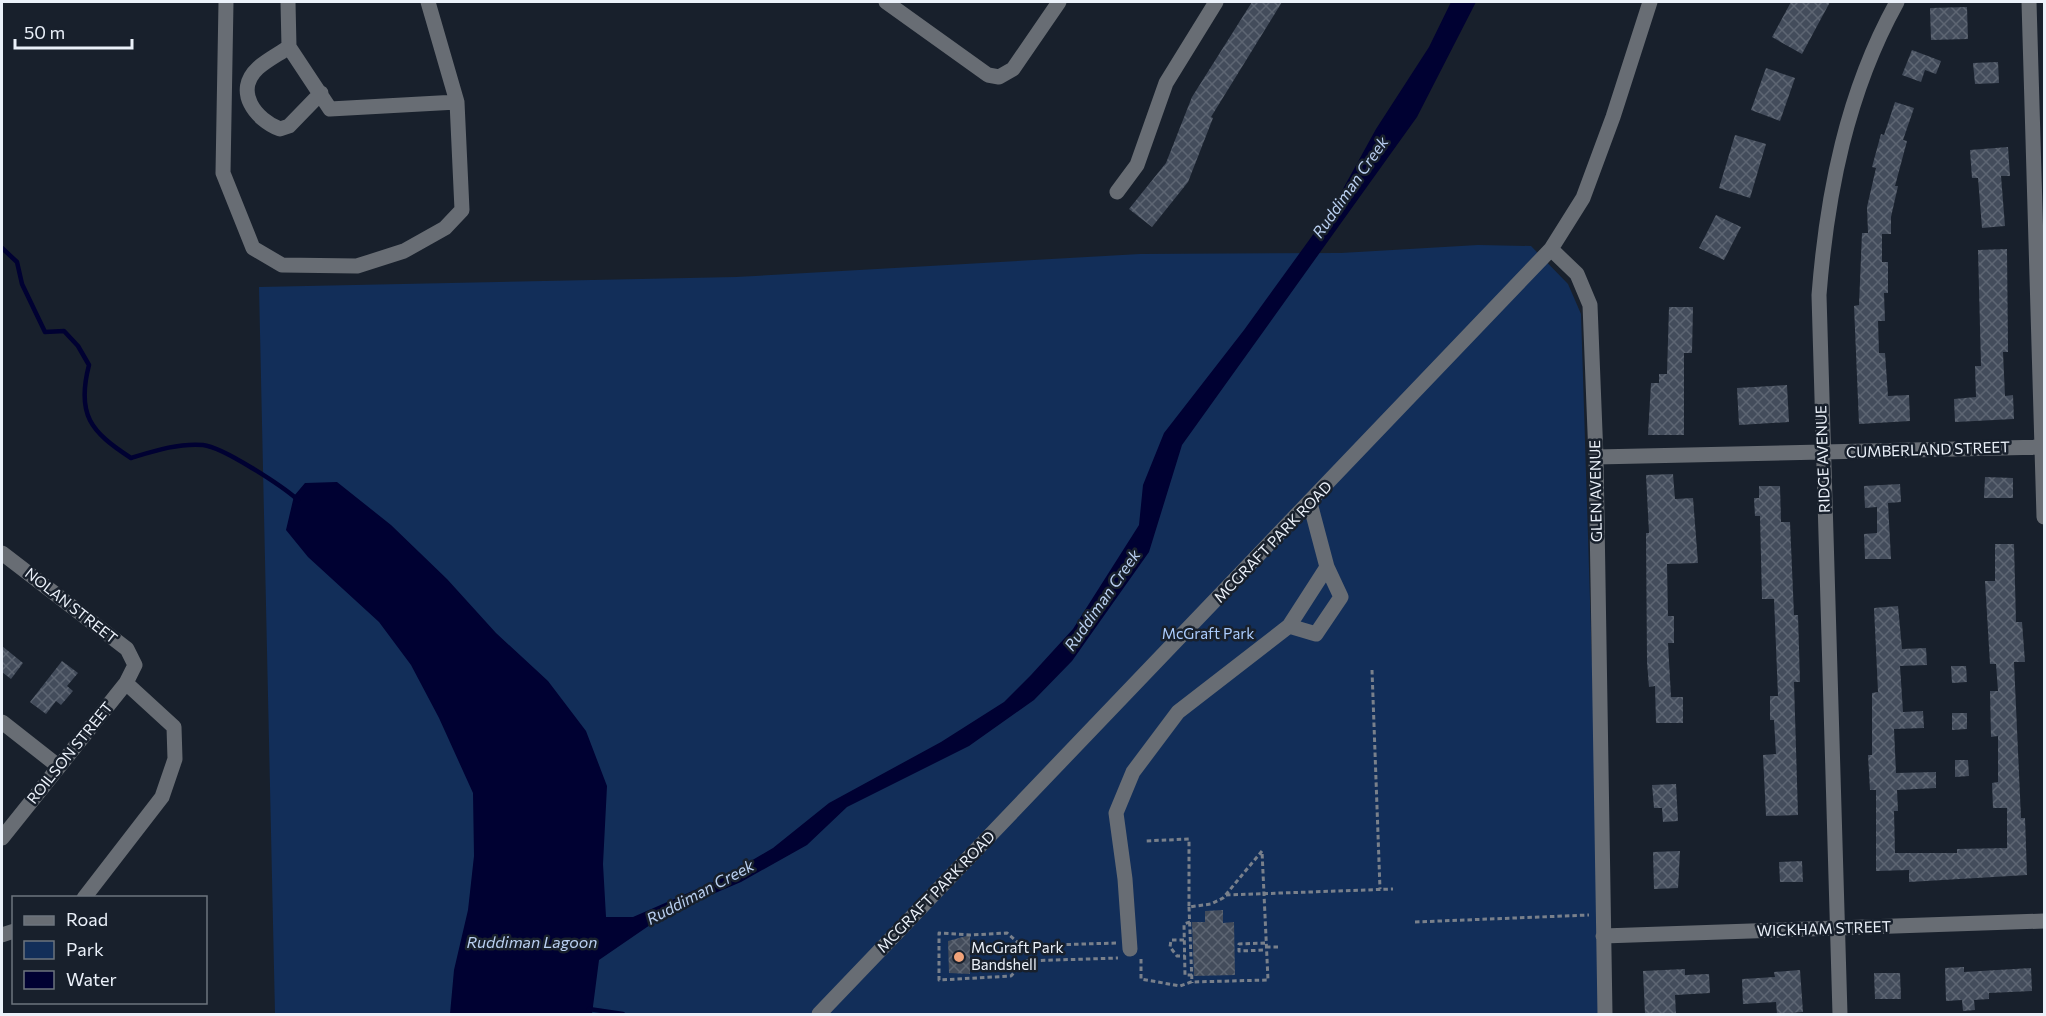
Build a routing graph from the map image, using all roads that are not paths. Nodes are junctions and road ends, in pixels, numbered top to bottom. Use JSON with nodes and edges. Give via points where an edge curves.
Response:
{"nodes":[{"id":1,"x":226,"y":2,"type":"edge"},
{"id":2,"x":288,"y":2,"type":"edge"},
{"id":3,"x":428,"y":2,"type":"edge"},
{"id":4,"x":886,"y":2,"type":"edge"},
{"id":5,"x":1059,"y":2,"type":"edge"},
{"id":6,"x":1216,"y":2,"type":"edge"},
{"id":7,"x":1650,"y":2,"type":"edge"},
{"id":8,"x":1897,"y":2,"type":"edge"},
{"id":9,"x":2030,"y":2,"type":"edge"},
{"id":10,"x":289,"y":47,"type":"junction"},
{"id":11,"x":321,"y":93,"type":"junction"},
{"id":12,"x":457,"y":102,"type":"junction"},
{"id":13,"x":1117,"y":192,"type":"dead end"},
{"id":14,"x":1551,"y":249,"type":"junction"},
{"id":15,"x":2043,"y":447,"type":"edge"},
{"id":16,"x":1823,"y":453,"type":"junction"},
{"id":17,"x":1596,"y":457,"type":"junction"},
{"id":18,"x":1310,"y":503,"type":"junction"},
{"id":19,"x":2044,"y":517,"type":"edge"},
{"id":20,"x":2,"y":553,"type":"edge"},
{"id":21,"x":1327,"y":567,"type":"junction"},
{"id":22,"x":1288,"y":626,"type":"junction"},
{"id":23,"x":135,"y":665,"type":"joint"},
{"id":24,"x":126,"y":683,"type":"junction"},
{"id":25,"x":2,"y":722,"type":"edge"},
{"id":26,"x":58,"y":766,"type":"junction"},
{"id":27,"x":2,"y":838,"type":"edge"},
{"id":28,"x":85,"y":896,"type":"edge"},
{"id":29,"x":2044,"y":921,"type":"edge"},
{"id":30,"x":1838,"y":928,"type":"junction"},
{"id":31,"x":1603,"y":936,"type":"junction"},
{"id":32,"x":1127,"y":952,"type":"road end"},
{"id":33,"x":819,"y":1014,"type":"edge"},
{"id":34,"x":1605,"y":1014,"type":"edge"},
{"id":35,"x":1840,"y":1014,"type":"edge"}],
"edges":[{"from":1,"to":12,"type":"street","via":[[223,173],[253,248],[282,265],[357,266],[404,252],[445,228],[462,210]]},
{"from":2,"to":10,"type":"street"},
{"from":3,"to":12,"type":"street"},
{"from":4,"to":5,"type":"street","via":[[988,75],[999,76],[1013,69]]},
{"from":6,"to":13,"type":"street","via":[[1166,83],[1137,165]]},
{"from":7,"to":14,"type":"street","via":[[1583,198]]},
{"from":8,"to":16,"type":"street","name":"RIDGE AVENUE","via":[[1857,92],[1829,202],[1819,296]]},
{"from":9,"to":15,"type":"street"},
{"from":10,"to":11,"type":"street"},
{"from":10,"to":11,"type":"street","via":[[257,69],[248,84],[254,112],[280,129],[289,126]]},
{"from":11,"to":12,"type":"street","via":[[330,109]]},
{"from":14,"to":17,"type":"street","name":"GLEN AVENUE","via":[[1577,274],[1590,305]]},
{"from":14,"to":18,"type":"street","name":"MCGRAFT PARK ROAD"},
{"from":15,"to":16,"type":"street","name":"CUMBERLAND STREET"},
{"from":15,"to":19,"type":"street"},
{"from":16,"to":17,"type":"street","name":"CUMBERLAND STREET"},
{"from":16,"to":30,"type":"street","name":"RIDGE AVENUE"},
{"from":17,"to":31,"type":"street","name":"GLEN AVENUE"},
{"from":18,"to":21,"type":"street"},
{"from":18,"to":33,"type":"street","name":"MCGRAFT PARK ROAD"},
{"from":20,"to":23,"type":"street","name":"NOLAN STREET","via":[[127,649]]},
{"from":21,"to":22,"type":"street"},
{"from":21,"to":22,"type":"street","via":[[1341,597],[1316,634]]},
{"from":22,"to":32,"type":"street","via":[[1178,712],[1133,772],[1116,813],[1125,879]]},
{"from":23,"to":24,"type":"street","name":"ROILSON STREET"},
{"from":24,"to":26,"type":"street","name":"ROILSON STREET"},
{"from":24,"to":28,"type":"street","via":[[174,728],[175,759],[162,796]]},
{"from":25,"to":26,"type":"street"},
{"from":26,"to":27,"type":"street","name":"ROILSON STREET"},
{"from":29,"to":30,"type":"street","name":"WICKHAM STREET"},
{"from":30,"to":31,"type":"street","name":"WICKHAM STREET"},
{"from":30,"to":35,"type":"street","name":"RIDGE AVENUE"},
{"from":31,"to":34,"type":"street","name":"GLEN AVENUE"}]}
